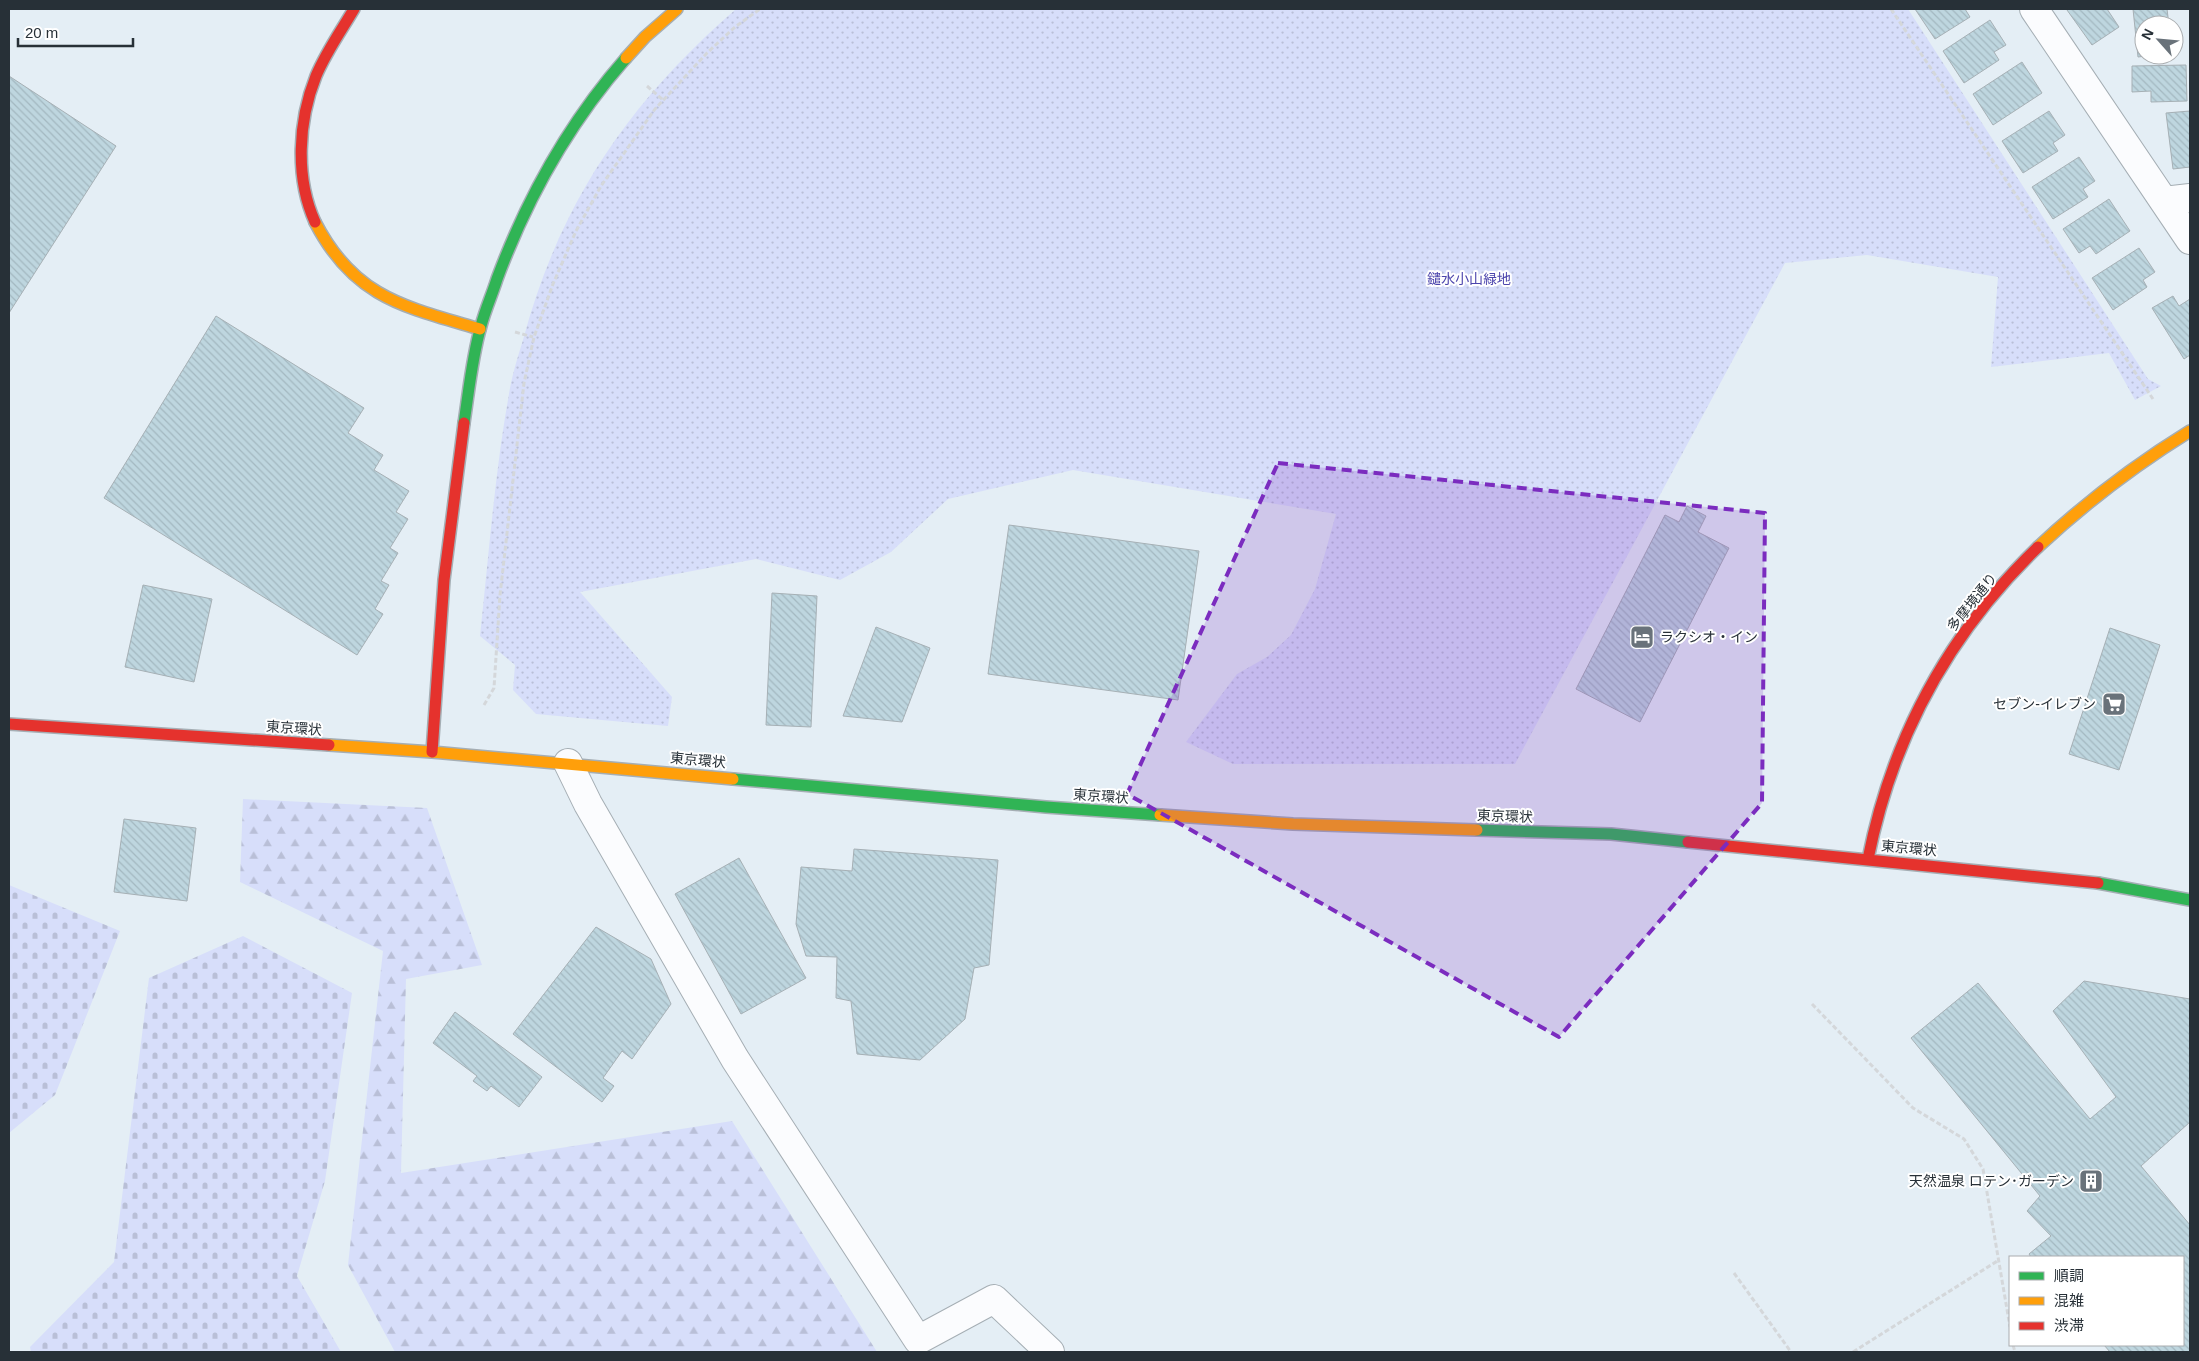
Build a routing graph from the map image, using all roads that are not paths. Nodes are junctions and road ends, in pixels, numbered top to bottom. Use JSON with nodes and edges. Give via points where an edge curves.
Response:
{"nodes":[{"id":1,"x":354,"y":9,"type":"edge"},
{"id":2,"x":677,"y":9,"type":"edge"},
{"id":3,"x":2034,"y":9,"type":"edge"},
{"id":4,"x":2177,"y":200,"type":"edge"},
{"id":5,"x":2190,"y":240,"type":"edge"},
{"id":6,"x":480,"y":329,"type":"junction"},
{"id":7,"x":2187,"y":439,"type":"edge"},
{"id":8,"x":9,"y":724,"type":"edge"},
{"id":9,"x":432,"y":752,"type":"junction"},
{"id":10,"x":568,"y":763,"type":"junction"},
{"id":11,"x":1868,"y":859,"type":"junction"},
{"id":12,"x":2190,"y":900,"type":"edge"},
{"id":13,"x":1050,"y":1352,"type":"edge"}],
"edges":[{"from":1,"to":6,"type":"main road","via":[[313,85],[300,138],[301,168],[315,223],[336,258],[365,285],[405,305]]},
{"from":2,"to":6,"type":"main road","via":[[636,46],[556,156],[517,228]]},
{"from":3,"to":4,"type":"street"},
{"from":4,"to":5,"type":"street"},
{"from":6,"to":9,"type":"main road","via":[[456,470],[446,558]]},
{"from":7,"to":11,"type":"main road","name":"多摩境通り","via":[[2142,461],[2092,498],[2058,527],[1986,606],[1929,688],[1906,733],[1885,786]]},
{"from":8,"to":9,"type":"main road","name":"東京環状"},
{"from":9,"to":10,"type":"main road","name":"東京環状"},
{"from":10,"to":11,"type":"main road","name":"東京環状","via":[[1046,807],[1293,824],[1611,834]]},
{"from":10,"to":13,"type":"street","via":[[588,804],[735,1059],[918,1340],[994,1299]]},
{"from":11,"to":12,"type":"main road","name":"東京環状","via":[[2109,884]]}]}
